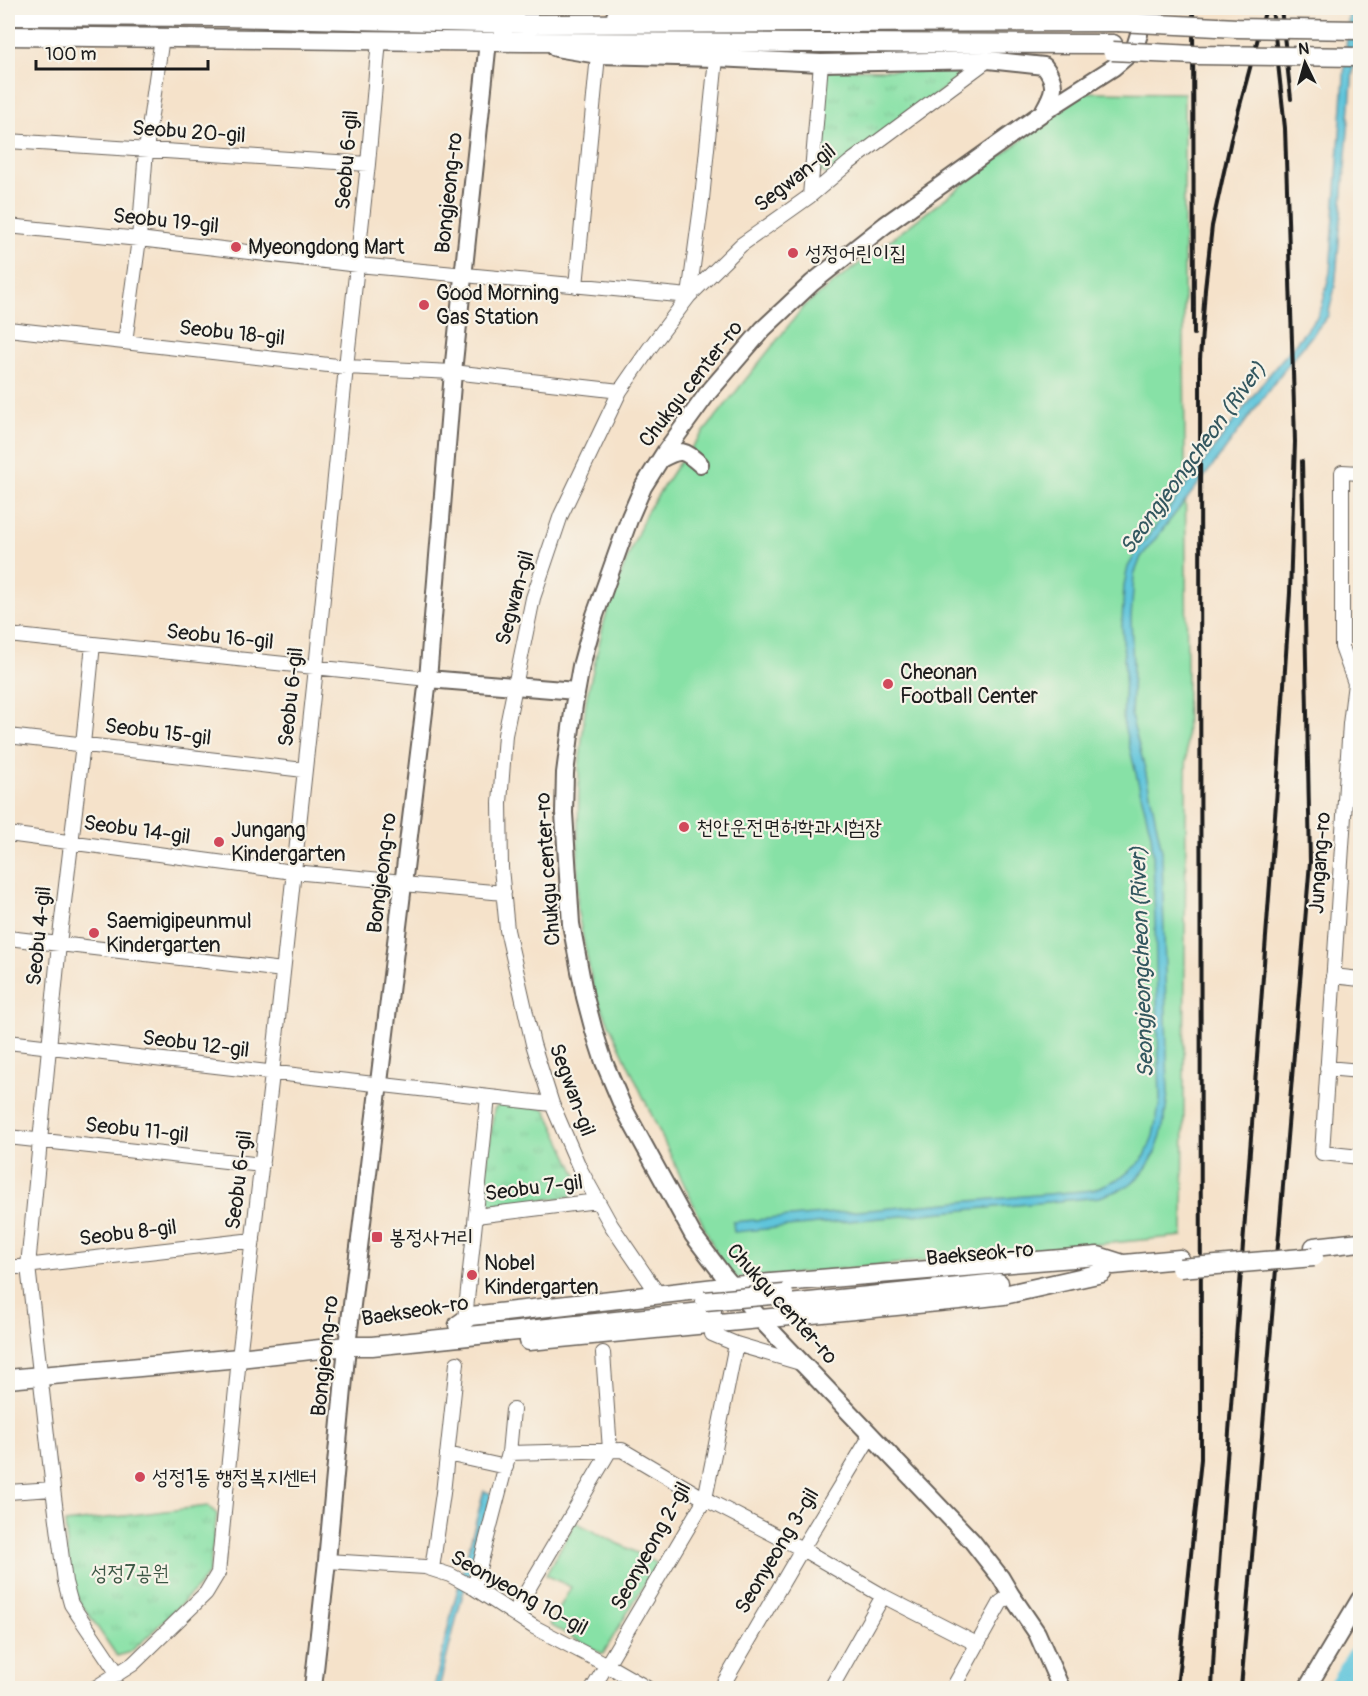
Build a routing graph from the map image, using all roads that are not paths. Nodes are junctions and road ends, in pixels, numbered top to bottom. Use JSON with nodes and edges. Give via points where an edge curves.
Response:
{"nodes":[{"id":1,"x":222,"y":12,"type":"edge"},
{"id":2,"x":1120,"y":12,"type":"edge"},
{"id":3,"x":8,"y":16,"type":"edge"},
{"id":4,"x":508,"y":16,"type":"edge"},
{"id":5,"x":1360,"y":17,"type":"edge"},
{"id":6,"x":525,"y":24,"type":"junction"},
{"id":7,"x":491,"y":28,"type":"edge"},
{"id":8,"x":1360,"y":30,"type":"edge"},
{"id":9,"x":8,"y":36,"type":"edge"},
{"id":10,"x":162,"y":38,"type":"junction"},
{"id":11,"x":379,"y":39,"type":"junction"},
{"id":12,"x":524,"y":42,"type":"junction"},
{"id":13,"x":969,"y":45,"type":"junction"},
{"id":14,"x":1360,"y":46,"type":"edge"},
{"id":15,"x":711,"y":51,"type":"junction"},
{"id":16,"x":598,"y":55,"type":"junction"},
{"id":17,"x":1360,"y":57,"type":"edge"},
{"id":18,"x":988,"y":60,"type":"junction"},
{"id":19,"x":821,"y":63,"type":"junction"},
{"id":20,"x":1042,"y":113,"type":"junction"},
{"id":21,"x":8,"y":141,"type":"edge"},
{"id":22,"x":146,"y":150,"type":"junction"},
{"id":23,"x":368,"y":164,"type":"junction"},
{"id":24,"x":810,"y":196,"type":"junction"},
{"id":25,"x":8,"y":226,"type":"edge"},
{"id":26,"x":139,"y":239,"type":"junction"},
{"id":27,"x":358,"y":265,"type":"junction"},
{"id":28,"x":463,"y":275,"type":"junction"},
{"id":29,"x":576,"y":286,"type":"junction"},
{"id":30,"x":689,"y":296,"type":"junction"},
{"id":31,"x":8,"y":329,"type":"edge"},
{"id":32,"x":124,"y":342,"type":"junction"},
{"id":33,"x":346,"y":367,"type":"junction"},
{"id":34,"x":453,"y":372,"type":"junction"},
{"id":35,"x":620,"y":391,"type":"junction"},
{"id":36,"x":661,"y":459,"type":"junction"},
{"id":37,"x":700,"y":464,"type":"dead end"},
{"id":38,"x":1360,"y":473,"type":"edge"},
{"id":39,"x":8,"y":635,"type":"edge"},
{"id":40,"x":93,"y":644,"type":"junction"},
{"id":41,"x":316,"y":668,"type":"junction"},
{"id":42,"x":428,"y":680,"type":"junction"},
{"id":43,"x":514,"y":686,"type":"junction"},
{"id":44,"x":576,"y":691,"type":"junction"},
{"id":45,"x":1355,"y":725,"type":"edge"},
{"id":46,"x":8,"y":736,"type":"edge"},
{"id":47,"x":83,"y":744,"type":"junction"},
{"id":48,"x":304,"y":770,"type":"junction"},
{"id":49,"x":8,"y":834,"type":"edge"},
{"id":50,"x":71,"y":842,"type":"junction"},
{"id":51,"x":293,"y":872,"type":"junction"},
{"id":52,"x":403,"y":883,"type":"junction"},
{"id":53,"x":504,"y":893,"type":"junction"},
{"id":54,"x":8,"y":938,"type":"edge"},
{"id":55,"x":59,"y":944,"type":"junction"},
{"id":56,"x":283,"y":970,"type":"junction"},
{"id":57,"x":1333,"y":976,"type":"junction"},
{"id":58,"x":1360,"y":979,"type":"edge"},
{"id":59,"x":8,"y":1042,"type":"edge"},
{"id":60,"x":49,"y":1047,"type":"junction"},
{"id":61,"x":1327,"y":1068,"type":"junction"},
{"id":62,"x":1360,"y":1071,"type":"edge"},
{"id":63,"x":272,"y":1074,"type":"junction"},
{"id":64,"x":379,"y":1084,"type":"junction"},
{"id":65,"x":488,"y":1097,"type":"junction"},
{"id":66,"x":552,"y":1104,"type":"junction"},
{"id":67,"x":8,"y":1137,"type":"edge"},
{"id":68,"x":40,"y":1140,"type":"junction"},
{"id":69,"x":1360,"y":1157,"type":"edge"},
{"id":70,"x":262,"y":1165,"type":"junction"},
{"id":71,"x":597,"y":1201,"type":"junction"},
{"id":72,"x":476,"y":1216,"type":"junction"},
{"id":73,"x":253,"y":1240,"type":"junction"},
{"id":74,"x":1360,"y":1242,"type":"edge"},
{"id":75,"x":1314,"y":1252,"type":"junction"},
{"id":76,"x":1360,"y":1253,"type":"edge"},
{"id":77,"x":1180,"y":1263,"type":"junction"},
{"id":78,"x":1123,"y":1264,"type":"junction"},
{"id":79,"x":28,"y":1266,"type":"junction"},
{"id":80,"x":8,"y":1268,"type":"edge"},
{"id":81,"x":1102,"y":1273,"type":"junction"},
{"id":82,"x":733,"y":1286,"type":"junction"},
{"id":83,"x":658,"y":1294,"type":"junction"},
{"id":84,"x":787,"y":1299,"type":"junction"},
{"id":85,"x":761,"y":1320,"type":"junction"},
{"id":86,"x":460,"y":1327,"type":"junction"},
{"id":87,"x":712,"y":1334,"type":"dead end"},
{"id":88,"x":736,"y":1344,"type":"junction"},
{"id":89,"x":347,"y":1346,"type":"junction"},
{"id":90,"x":603,"y":1353,"type":"dead end"},
{"id":91,"x":239,"y":1358,"type":"junction"},
{"id":92,"x":457,"y":1363,"type":"dead end"},
{"id":93,"x":805,"y":1365,"type":"junction"},
{"id":94,"x":40,"y":1376,"type":"junction"},
{"id":95,"x":8,"y":1379,"type":"edge"},
{"id":96,"x":513,"y":1410,"type":"dead end"},
{"id":97,"x":871,"y":1435,"type":"junction"},
{"id":98,"x":610,"y":1450,"type":"junction"},
{"id":99,"x":447,"y":1454,"type":"junction"},
{"id":100,"x":507,"y":1460,"type":"junction"},
{"id":101,"x":53,"y":1489,"type":"junction"},
{"id":102,"x":8,"y":1492,"type":"edge"},
{"id":103,"x":705,"y":1499,"type":"junction"},
{"id":104,"x":802,"y":1549,"type":"junction"},
{"id":105,"x":327,"y":1561,"type":"junction"},
{"id":106,"x":432,"y":1569,"type":"junction"},
{"id":107,"x":474,"y":1588,"type":"junction"},
{"id":108,"x":1011,"y":1595,"type":"junction"},
{"id":109,"x":883,"y":1596,"type":"junction"},
{"id":110,"x":1360,"y":1599,"type":"edge"},
{"id":111,"x":514,"y":1613,"type":"junction"},
{"id":112,"x":977,"y":1644,"type":"junction"},
{"id":113,"x":607,"y":1665,"type":"junction"},
{"id":114,"x":118,"y":1674,"type":"junction"},
{"id":115,"x":95,"y":1689,"type":"edge"},
{"id":116,"x":313,"y":1689,"type":"edge"},
{"id":117,"x":593,"y":1689,"type":"edge"},
{"id":118,"x":647,"y":1689,"type":"edge"},
{"id":119,"x":721,"y":1689,"type":"edge"},
{"id":120,"x":831,"y":1689,"type":"edge"},
{"id":121,"x":953,"y":1689,"type":"edge"},
{"id":122,"x":1061,"y":1689,"type":"edge"},
{"id":123,"x":1306,"y":1689,"type":"edge"}],
"edges":[{"from":1,"to":3,"type":"main road"},
{"from":1,"to":7,"type":"main road"},
{"from":2,"to":5,"type":"main road","bridge":true},
{"from":2,"to":6,"type":"main road","via":[[701,24]]},
{"from":2,"to":6,"type":"street","via":[[652,14]]},
{"from":2,"to":8,"type":"main road","bridge":true,"via":[[1237,28]]},
{"from":2,"to":20,"type":"street","name":"Chukgu center-ro","via":[[1134,10],[1139,18],[1134,50]]},
{"from":4,"to":6,"type":"main road"},
{"from":4,"to":7,"type":"main road"},
{"from":7,"to":11,"type":"main road"},
{"from":7,"to":12,"type":"main road"},
{"from":7,"to":28,"type":"street","name":"Bongjeong-ro"},
{"from":9,"to":10,"type":"main road"},
{"from":10,"to":11,"type":"main road"},
{"from":10,"to":22,"type":"street"},
{"from":11,"to":23,"type":"street","name":"Seobu 6-gil"},
{"from":12,"to":15,"type":"main road"},
{"from":12,"to":16,"type":"street"},
{"from":13,"to":14,"type":"main road"},
{"from":13,"to":15,"type":"main road"},
{"from":13,"to":17,"type":"main road","bridge":true,"via":[[1195,55]]},
{"from":15,"to":16,"type":"street"},
{"from":15,"to":19,"type":"street"},
{"from":15,"to":30,"type":"street","via":[[702,199]]},
{"from":16,"to":29,"type":"street"},
{"from":18,"to":19,"type":"street"},
{"from":18,"to":20,"type":"street","via":[[1044,66],[1052,78],[1053,95]]},
{"from":18,"to":24,"type":"street","name":"Segwan-gil"},
{"from":19,"to":24,"type":"street"},
{"from":20,"to":36,"type":"street","name":"Chukgu center-ro","via":[[812,282],[763,329],[707,394]]},
{"from":21,"to":22,"type":"street","name":"Seobu 20-gil"},
{"from":22,"to":23,"type":"street","name":"Seobu 20-gil"},
{"from":22,"to":26,"type":"street"},
{"from":23,"to":27,"type":"street","name":"Seobu 6-gil"},
{"from":24,"to":30,"type":"street","name":"Segwan-gil","via":[[741,245]]},
{"from":25,"to":26,"type":"street","name":"Seobu 19-gil"},
{"from":26,"to":27,"type":"street","name":"Seobu 19-gil"},
{"from":26,"to":32,"type":"street"},
{"from":27,"to":28,"type":"street","name":"Seobu 19-gil"},
{"from":27,"to":33,"type":"street","name":"Seobu 6-gil"},
{"from":28,"to":29,"type":"street","name":"Seobu 19-gil"},
{"from":28,"to":34,"type":"street","name":"Bongjeong-ro"},
{"from":29,"to":30,"type":"street","name":"Seobu 19-gil"},
{"from":30,"to":35,"type":"street","name":"Segwan-gil"},
{"from":31,"to":32,"type":"street","name":"Seobu 18-gil"},
{"from":32,"to":33,"type":"street","name":"Seobu 18-gil"},
{"from":33,"to":34,"type":"street","name":"Seobu 18-gil"},
{"from":33,"to":41,"type":"street","name":"Seobu 6-gil"},
{"from":34,"to":35,"type":"street","name":"Seobu 18-gil"},
{"from":34,"to":42,"type":"street","name":"Bongjeong-ro"},
{"from":35,"to":43,"type":"street","name":"Segwan-gil","via":[[561,515],[533,598]]},
{"from":36,"to":37,"type":"street","via":[[675,451],[687,453]]},
{"from":36,"to":44,"type":"street","name":"Chukgu center-ro","via":[[643,487],[610,569]]},
{"from":38,"to":45,"type":"street","name":"Jungang-ro","via":[[1342,472],[1342,647],[1355,683]]},
{"from":39,"to":40,"type":"street","name":"Seobu 16-gil"},
{"from":40,"to":41,"type":"street","name":"Seobu 16-gil"},
{"from":40,"to":47,"type":"street","name":"Seobu 4-gil"},
{"from":41,"to":42,"type":"street","name":"Seobu 16-gil"},
{"from":41,"to":48,"type":"street","name":"Seobu 6-gil"},
{"from":42,"to":43,"type":"street"},
{"from":42,"to":52,"type":"street","name":"Bongjeong-ro"},
{"from":43,"to":44,"type":"street"},
{"from":43,"to":53,"type":"street","name":"Segwan-gil","via":[[505,735],[500,803]]},
{"from":44,"to":82,"type":"street","name":"Chukgu center-ro","via":[[564,813],[571,924],[585,997],[622,1107],[693,1235]]},
{"from":45,"to":57,"type":"street","name":"Jungang-ro"},
{"from":46,"to":47,"type":"street","name":"Seobu 15-gil"},
{"from":47,"to":48,"type":"street","name":"Seobu 15-gil"},
{"from":47,"to":50,"type":"street","name":"Seobu 4-gil"},
{"from":48,"to":51,"type":"street","name":"Seobu 6-gil"},
{"from":49,"to":50,"type":"street","name":"Seobu 14-gil"},
{"from":50,"to":51,"type":"street","name":"Seobu 14-gil"},
{"from":50,"to":55,"type":"street","name":"Seobu 4-gil"},
{"from":51,"to":52,"type":"street","name":"Seobu 14-gil"},
{"from":51,"to":56,"type":"street","name":"Seobu 6-gil"},
{"from":52,"to":53,"type":"street","name":"Seobu 14-gil"},
{"from":52,"to":64,"type":"street","name":"Bongjeong-ro"},
{"from":53,"to":66,"type":"street","name":"Segwan-gil","via":[[519,987]]},
{"from":54,"to":55,"type":"street"},
{"from":55,"to":56,"type":"street"},
{"from":55,"to":60,"type":"street","name":"Seobu 4-gil"},
{"from":56,"to":63,"type":"street","name":"Seobu 6-gil"},
{"from":57,"to":58,"type":"street"},
{"from":57,"to":61,"type":"street","name":"Jungang-ro"},
{"from":59,"to":60,"type":"street","name":"Seobu 12-gil"},
{"from":60,"to":63,"type":"street","name":"Seobu 12-gil"},
{"from":60,"to":68,"type":"street","name":"Seobu 4-gil"},
{"from":61,"to":62,"type":"street"},
{"from":61,"to":69,"type":"street","via":[[1322,1154]]},
{"from":63,"to":64,"type":"street","name":"Seobu 12-gil"},
{"from":63,"to":70,"type":"street","name":"Seobu 6-gil"},
{"from":64,"to":65,"type":"street","name":"Seobu 12-gil"},
{"from":64,"to":89,"type":"street","name":"Bongjeong-ro"},
{"from":65,"to":66,"type":"street","name":"Seobu 12-gil"},
{"from":65,"to":72,"type":"street","name":"Seobu 7-gil"},
{"from":66,"to":71,"type":"street","name":"Segwan-gil"},
{"from":67,"to":68,"type":"street","name":"Seobu 11-gil"},
{"from":68,"to":70,"type":"street","name":"Seobu 11-gil"},
{"from":68,"to":79,"type":"street","name":"Seobu 4-gil"},
{"from":70,"to":73,"type":"street","name":"Seobu 6-gil"},
{"from":71,"to":72,"type":"street","name":"Seobu 7-gil"},
{"from":71,"to":83,"type":"street","name":"Segwan-gil"},
{"from":72,"to":86,"type":"street","name":"Seobu 7-gil"},
{"from":73,"to":79,"type":"street","name":"Seobu 8-gil"},
{"from":73,"to":91,"type":"street","name":"Seobu 6-gil"},
{"from":74,"to":75,"type":"main road"},
{"from":75,"to":76,"type":"main road"},
{"from":75,"to":77,"type":"main road","bridge":true},
{"from":77,"to":78,"type":"main road","name":"Baekseok-ro"},
{"from":77,"to":81,"type":"main road","name":"Baekseok-ro"},
{"from":78,"to":82,"type":"main road","via":[[1098,1256]]},
{"from":78,"to":84,"type":"main road","name":"Baekseok-ro"},
{"from":79,"to":80,"type":"street","name":"Seobu 8-gil"},
{"from":79,"to":94,"type":"street","name":"Seobu 4-gil"},
{"from":81,"to":84,"type":"main road","name":"Baekseok-ro"},
{"from":81,"to":85,"type":"main road","via":[[1004,1295]]},
{"from":82,"to":83,"type":"main road"},
{"from":82,"to":85,"type":"street","name":"Chukgu center-ro"},
{"from":83,"to":86,"type":"main road","via":[[489,1313],[471,1316]]},
{"from":84,"to":86,"type":"main road","name":"Baekseok-ro"},
{"from":85,"to":86,"type":"main road","via":[[486,1344],[470,1343]]},
{"from":85,"to":93,"type":"street","name":"Chukgu center-ro"},
{"from":86,"to":89,"type":"main road","name":"Baekseok-ro","via":[[372,1346]]},
{"from":87,"to":88,"type":"street"},
{"from":88,"to":93,"type":"street"},
{"from":88,"to":103,"type":"street","name":"Seonyeong 2-gil"},
{"from":89,"to":91,"type":"main road","name":"Baekseok-ro"},
{"from":89,"to":105,"type":"street","name":"Bongjeong-ro"},
{"from":90,"to":98,"type":"street"},
{"from":91,"to":94,"type":"main road","name":"Baekseok-ro"},
{"from":91,"to":114,"type":"street","name":"Seobu 6-gil","via":[[218,1573],[206,1593]]},
{"from":92,"to":99,"type":"street"},
{"from":93,"to":97,"type":"street","name":"Chukgu center-ro"},
{"from":94,"to":95,"type":"main road","name":"Baekseok-ro"},
{"from":94,"to":101,"type":"street","name":"Seobu 4-gil"},
{"from":96,"to":100,"type":"street"},
{"from":97,"to":104,"type":"street","name":"Seonyeong 3-gil"},
{"from":97,"to":108,"type":"street","name":"Chukgu center-ro","via":[[972,1541]]},
{"from":98,"to":100,"type":"street"},
{"from":98,"to":103,"type":"street","via":[[622,1450]]},
{"from":98,"to":111,"type":"street"},
{"from":99,"to":100,"type":"street"},
{"from":99,"to":106,"type":"street"},
{"from":100,"to":107,"type":"street"},
{"from":101,"to":102,"type":"street"},
{"from":101,"to":114,"type":"street","name":"Seobu 4-gil","via":[[64,1582],[71,1605]]},
{"from":103,"to":104,"type":"street"},
{"from":103,"to":113,"type":"street","name":"Seonyeong 2-gil"},
{"from":104,"to":109,"type":"street"},
{"from":104,"to":119,"type":"street","name":"Seonyeong 3-gil"},
{"from":105,"to":106,"type":"street","name":"Seonyeong 10-gil"},
{"from":105,"to":116,"type":"street","name":"Bongjeong-ro"},
{"from":106,"to":107,"type":"street","name":"Seonyeong 10-gil"},
{"from":107,"to":111,"type":"street","name":"Seonyeong 10-gil"},
{"from":108,"to":112,"type":"street","via":[[1001,1602]]},
{"from":108,"to":122,"type":"street","name":"Chukgu center-ro","via":[[1037,1633]]},
{"from":109,"to":112,"type":"street"},
{"from":109,"to":120,"type":"street"},
{"from":110,"to":123,"type":"street"},
{"from":111,"to":113,"type":"street","name":"Seonyeong 10-gil"},
{"from":112,"to":121,"type":"street"},
{"from":113,"to":117,"type":"street","name":"Seonyeong 2-gil"},
{"from":113,"to":118,"type":"street","name":"Seonyeong 10-gil"},
{"from":114,"to":115,"type":"street","name":"Seobu 6-gil"}]}
